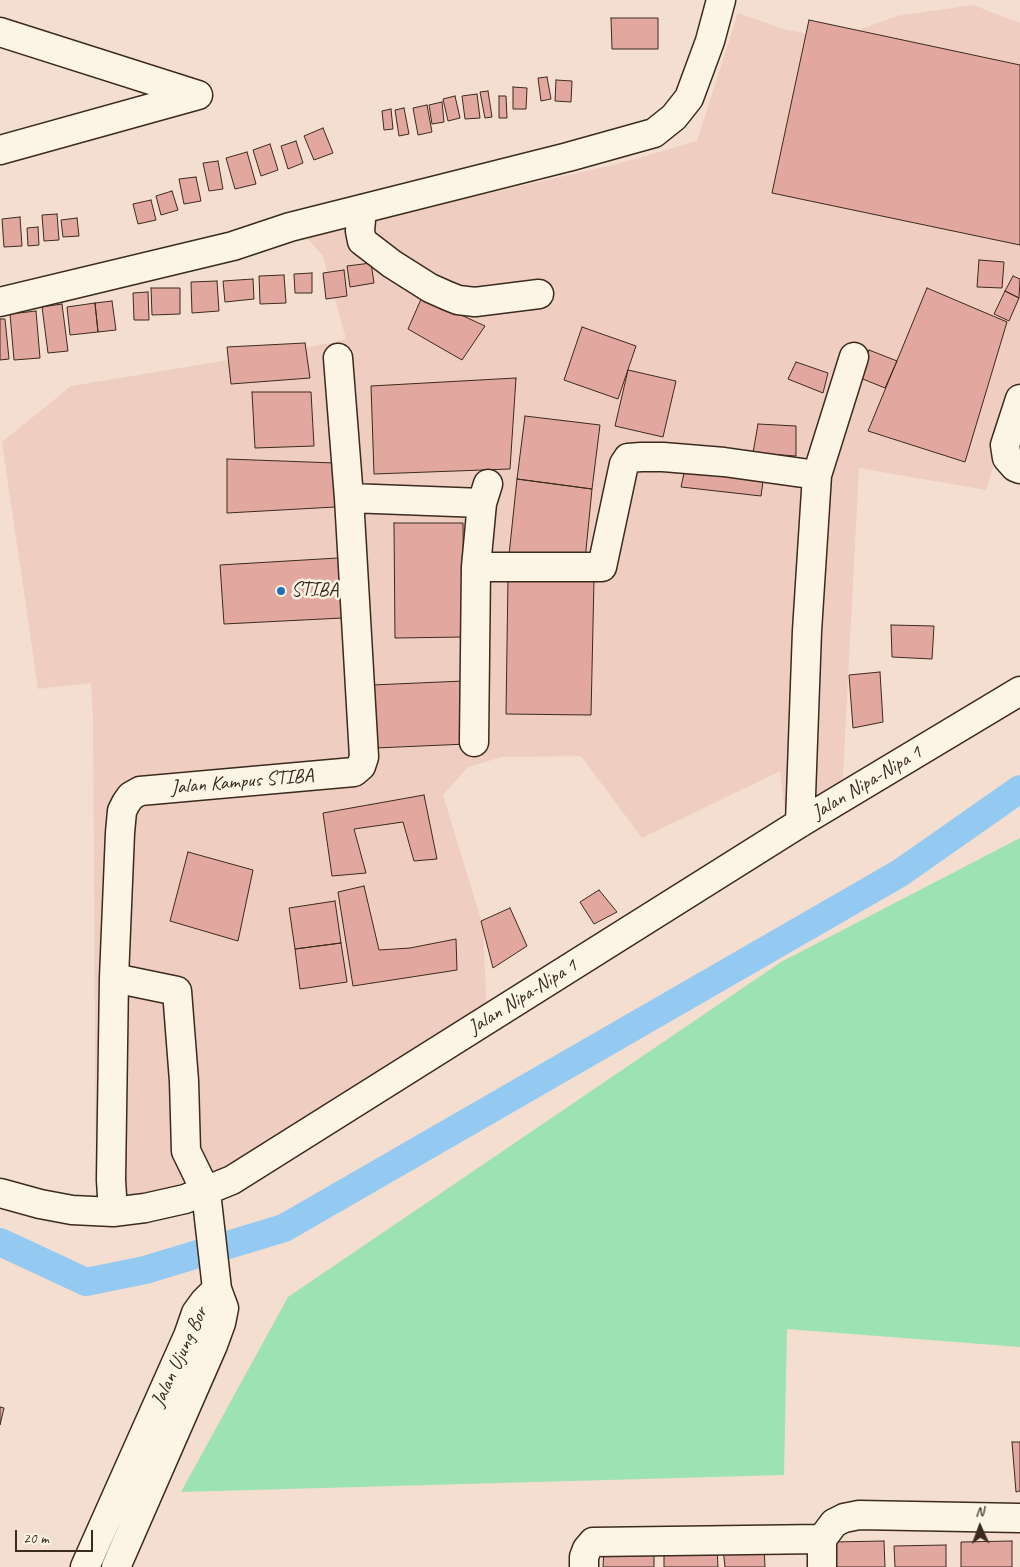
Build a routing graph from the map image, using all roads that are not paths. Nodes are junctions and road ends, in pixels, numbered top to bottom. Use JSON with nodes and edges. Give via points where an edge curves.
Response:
{"nodes":[{"id":1,"x":721,"y":0,"type":"edge"},
{"id":2,"x":0,"y":32,"type":"edge"},
{"id":3,"x":0,"y":150,"type":"edge"},
{"id":4,"x":362,"y":209,"type":"junction"},
{"id":5,"x":539,"y":294,"type":"dead end"},
{"id":6,"x":0,"y":302,"type":"edge"},
{"id":7,"x":854,"y":357,"type":"dead end"},
{"id":8,"x":338,"y":358,"type":"dead end"},
{"id":9,"x":1020,"y":399,"type":"edge"},
{"id":10,"x":1020,"y":469,"type":"edge"},
{"id":11,"x":817,"y":475,"type":"junction"},
{"id":12,"x":349,"y":498,"type":"junction"},
{"id":13,"x":476,"y":566,"type":"junction"},
{"id":14,"x":1020,"y":691,"type":"edge"},
{"id":15,"x":474,"y":742,"type":"dead end"},
{"id":16,"x":800,"y":823,"type":"junction"},
{"id":17,"x":114,"y":978,"type":"junction"},
{"id":18,"x":206,"y":1192,"type":"junction"},
{"id":19,"x":0,"y":1193,"type":"edge"},
{"id":20,"x":113,"y":1212,"type":"junction"},
{"id":21,"x":216,"y":1281,"type":"junction"},
{"id":22,"x":1020,"y":1518,"type":"edge"},
{"id":23,"x":822,"y":1540,"type":"junction"},
{"id":24,"x":86,"y":1567,"type":"edge"},
{"id":25,"x":116,"y":1567,"type":"edge"},
{"id":26,"x":584,"y":1567,"type":"edge"},
{"id":27,"x":822,"y":1567,"type":"edge"}],
"edges":[{"from":1,"to":4,"type":"street","via":[[689,98],[674,117],[654,133]]},
{"from":2,"to":3,"type":"street","via":[[198,96]]},
{"from":4,"to":5,"type":"street","via":[[362,241],[430,288],[458,300],[475,302]]},
{"from":4,"to":6,"type":"street","via":[[290,227],[233,246]]},
{"from":7,"to":11,"type":"street"},
{"from":8,"to":12,"type":"street","name":"Jalan Kampus STIBA"},
{"from":9,"to":10,"type":"street","via":[[1005,445],[1007,458]]},
{"from":11,"to":13,"type":"street","via":[[724,462],[641,456],[628,458],[602,567]]},
{"from":11,"to":16,"type":"street"},
{"from":12,"to":13,"type":"street","via":[[485,494]]},
{"from":12,"to":17,"type":"street","name":"Jalan Kampus STIBA","via":[[364,757],[361,766],[354,772],[140,791],[131,796],[122,811]]},
{"from":13,"to":15,"type":"street"},
{"from":14,"to":16,"type":"street","name":"Jalan Nipa-Nipa 1"},
{"from":16,"to":18,"type":"street","name":"Jalan Nipa-Nipa 1","via":[[232,1180]]},
{"from":17,"to":18,"type":"street","via":[[177,991],[186,1151]]},
{"from":17,"to":20,"type":"street","name":"Jalan Kampus STIBA"},
{"from":18,"to":20,"type":"street","name":"Jalan Nipa-Nipa 1","via":[[145,1208]]},
{"from":18,"to":21,"type":"street"},
{"from":19,"to":20,"type":"street","name":"Jalan Nipa-Nipa 1","via":[[72,1210]]},
{"from":21,"to":24,"type":"street","name":"Jalan Ujung Bor","via":[[196,1314]]},
{"from":21,"to":25,"type":"street","name":"Jalan Ujung Bor","via":[[224,1308],[213,1346]]},
{"from":22,"to":23,"type":"street","via":[[860,1515],[834,1523]]},
{"from":23,"to":26,"type":"street","via":[[592,1542],[584,1557]]},
{"from":23,"to":27,"type":"street"}]}
